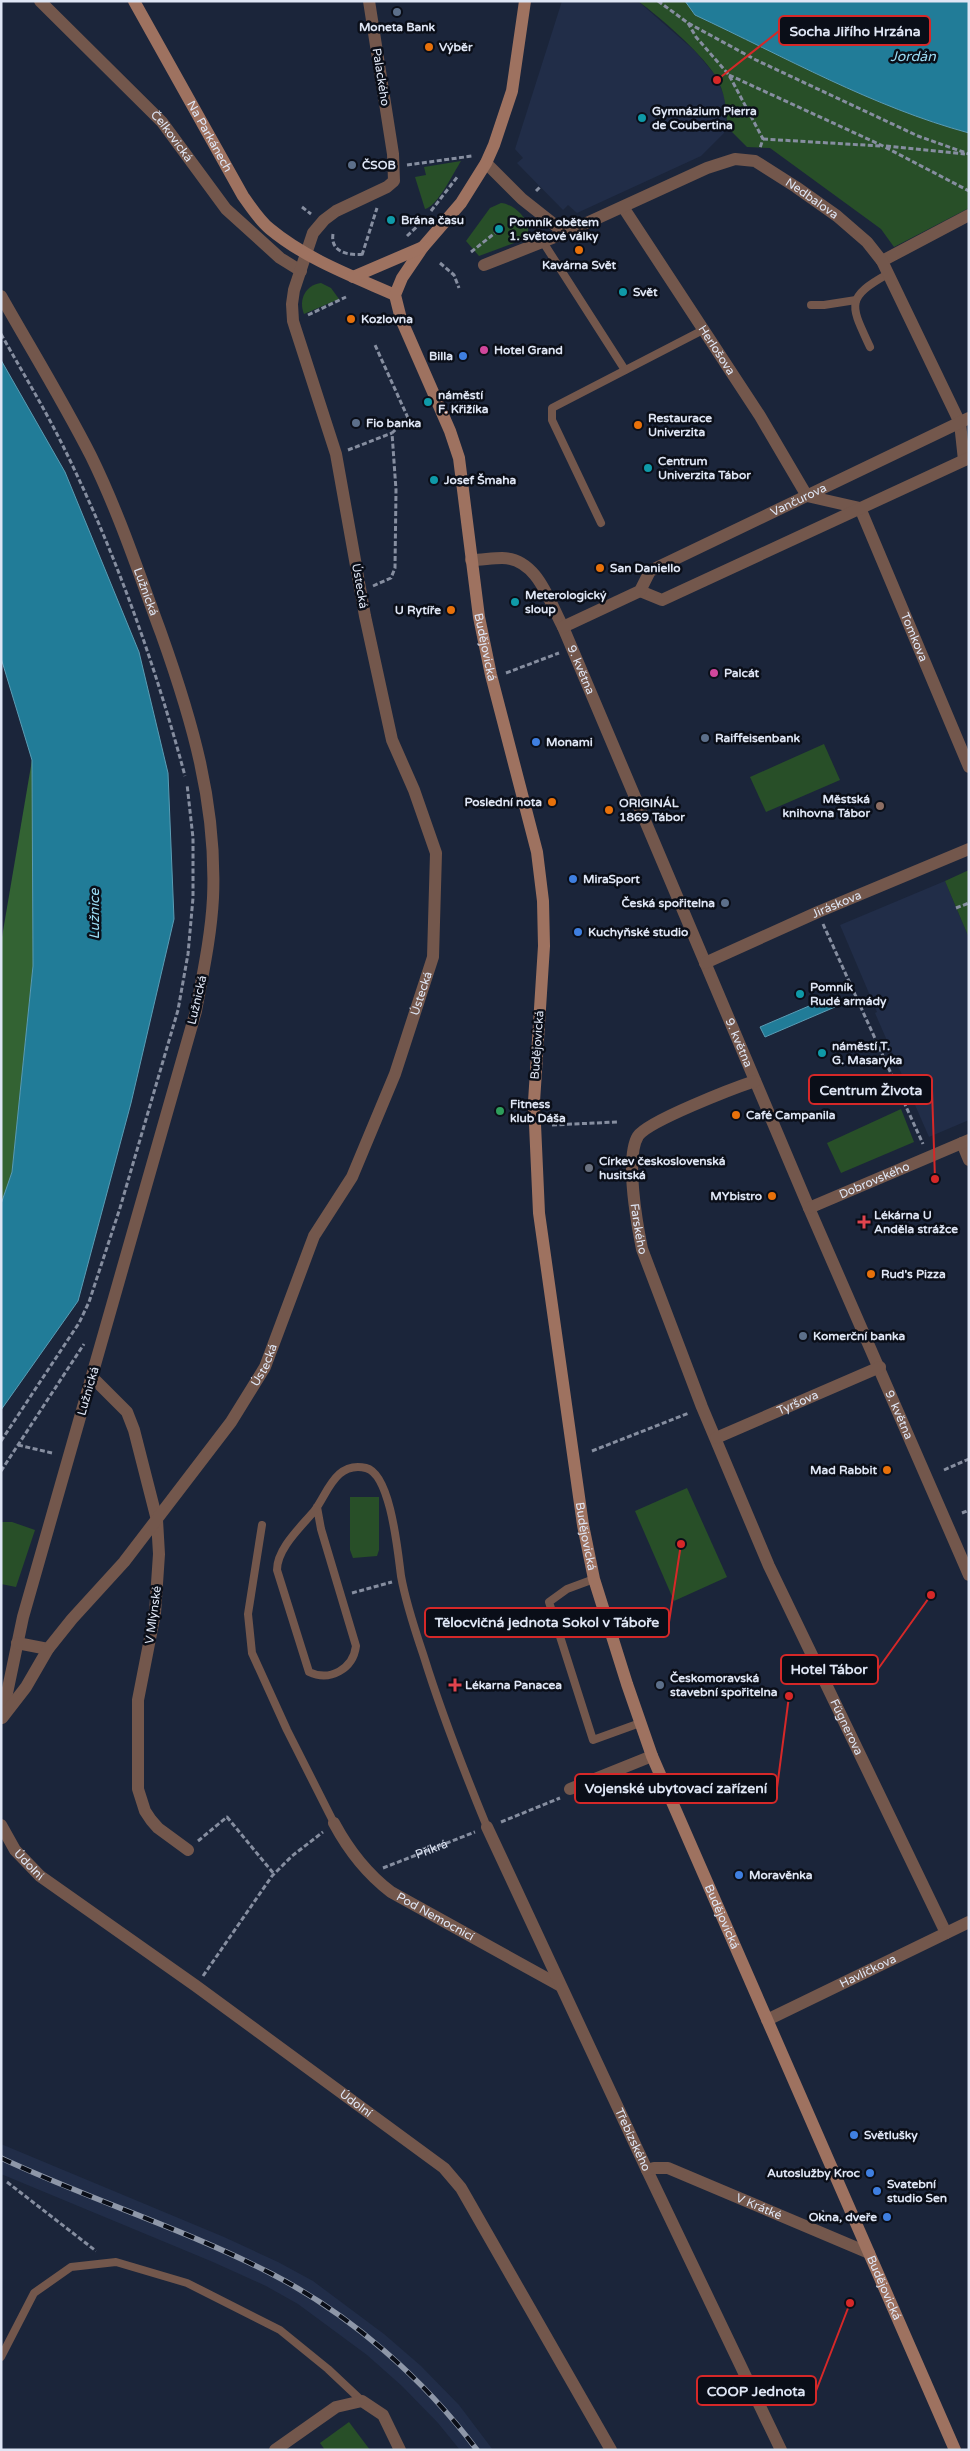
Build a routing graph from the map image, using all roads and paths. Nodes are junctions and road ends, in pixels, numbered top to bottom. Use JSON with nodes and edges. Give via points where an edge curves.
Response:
{"nodes":[{"id":1,"x":40,"y":1,"type":"edge"},
{"id":2,"x":134,"y":1,"type":"edge"},
{"id":3,"x":369,"y":1,"type":"edge"},
{"id":4,"x":525,"y":1,"type":"edge"},
{"id":5,"x":658,"y":1,"type":"edge"},
{"id":6,"x":688,"y":23,"type":"junction"},
{"id":7,"x":729,"y":75,"type":"junction"},
{"id":8,"x":764,"y":139,"type":"junction"},
{"id":9,"x":883,"y":146,"type":"junction"},
{"id":10,"x":477,"y":149,"type":"dead end"},
{"id":11,"x":969,"y":154,"type":"edge"},
{"id":12,"x":472,"y":156,"type":"junction"},
{"id":13,"x":488,"y":158,"type":"junction"},
{"id":14,"x":469,"y":160,"type":"dead end"},
{"id":15,"x":754,"y":161,"type":"junction"},
{"id":16,"x":413,"y":163,"type":"dead end"},
{"id":17,"x":461,"y":172,"type":"dead end"},
{"id":18,"x":540,"y":187,"type":"dead end"},
{"id":19,"x":536,"y":191,"type":"dead end"},
{"id":20,"x":969,"y":191,"type":"edge"},
{"id":21,"x":624,"y":207,"type":"junction"},
{"id":22,"x":302,"y":208,"type":"dead end"},
{"id":23,"x":377,"y":208,"type":"dead end"},
{"id":24,"x":969,"y":215,"type":"edge"},
{"id":25,"x":322,"y":222,"type":"junction"},
{"id":26,"x":495,"y":233,"type":"dead end"},
{"id":27,"x":565,"y":233,"type":"junction"},
{"id":28,"x":404,"y":238,"type":"dead end"},
{"id":29,"x":543,"y":242,"type":"junction"},
{"id":30,"x":423,"y":247,"type":"junction"},
{"id":31,"x":471,"y":252,"type":"dead end"},
{"id":32,"x":369,"y":253,"type":"dead end"},
{"id":33,"x":307,"y":254,"type":"junction"},
{"id":34,"x":362,"y":254,"type":"junction"},
{"id":35,"x":360,"y":260,"type":"dead end"},
{"id":36,"x":882,"y":261,"type":"junction"},
{"id":37,"x":440,"y":263,"type":"dead end"},
{"id":38,"x":484,"y":266,"type":"dead end"},
{"id":39,"x":300,"y":271,"type":"junction"},
{"id":40,"x":888,"y":274,"type":"junction"},
{"id":41,"x":352,"y":276,"type":"junction"},
{"id":42,"x":459,"y":288,"type":"dead end"},
{"id":43,"x":395,"y":295,"type":"junction"},
{"id":44,"x":1,"y":296,"type":"edge"},
{"id":45,"x":346,"y":297,"type":"dead end"},
{"id":46,"x":856,"y":300,"type":"junction"},
{"id":47,"x":811,"y":305,"type":"dead end"},
{"id":48,"x":293,"y":321,"type":"junction"},
{"id":49,"x":703,"y":330,"type":"junction"},
{"id":50,"x":1,"y":334,"type":"edge"},
{"id":51,"x":376,"y":345,"type":"dead end"},
{"id":52,"x":870,"y":347,"type":"dead end"},
{"id":53,"x":625,"y":370,"type":"junction"},
{"id":54,"x":964,"y":421,"type":"edge"},
{"id":55,"x":392,"y":433,"type":"junction"},
{"id":56,"x":336,"y":454,"type":"junction"},
{"id":57,"x":966,"y":459,"type":"edge"},
{"id":58,"x":85,"y":476,"type":"dead end"},
{"id":59,"x":78,"y":479,"type":"junction"},
{"id":60,"x":807,"y":496,"type":"junction"},
{"id":61,"x":860,"y":508,"type":"junction"},
{"id":62,"x":601,"y":523,"type":"dead end"},
{"id":63,"x":471,"y":560,"type":"junction"},
{"id":64,"x":361,"y":591,"type":"junction"},
{"id":65,"x":640,"y":591,"type":"junction"},
{"id":66,"x":563,"y":627,"type":"junction"},
{"id":67,"x":551,"y":656,"type":"dead end"},
{"id":68,"x":506,"y":673,"type":"dead end"},
{"id":69,"x":969,"y":767,"type":"edge"},
{"id":70,"x":969,"y":850,"type":"edge"},
{"id":71,"x":969,"y":903,"type":"edge"},
{"id":72,"x":956,"y":908,"type":"dead end"},
{"id":73,"x":818,"y":912,"type":"junction"},
{"id":74,"x":705,"y":963,"type":"junction"},
{"id":75,"x":755,"y":1081,"type":"junction"},
{"id":76,"x":617,"y":1122,"type":"dead end"},
{"id":77,"x":552,"y":1125,"type":"dead end"},
{"id":78,"x":921,"y":1140,"type":"dead end"},
{"id":79,"x":965,"y":1142,"type":"edge"},
{"id":80,"x":969,"y":1160,"type":"edge"},
{"id":81,"x":809,"y":1208,"type":"junction"},
{"id":82,"x":89,"y":1337,"type":"dead end"},
{"id":83,"x":880,"y":1367,"type":"junction"},
{"id":84,"x":92,"y":1377,"type":"junction"},
{"id":85,"x":689,"y":1413,"type":"dead end"},
{"id":86,"x":716,"y":1438,"type":"junction"},
{"id":87,"x":1,"y":1441,"type":"edge"},
{"id":88,"x":18,"y":1445,"type":"junction"},
{"id":89,"x":592,"y":1452,"type":"dead end"},
{"id":90,"x":52,"y":1455,"type":"dead end"},
{"id":91,"x":969,"y":1459,"type":"edge"},
{"id":92,"x":944,"y":1470,"type":"dead end"},
{"id":93,"x":1,"y":1472,"type":"edge"},
{"id":94,"x":317,"y":1507,"type":"junction"},
{"id":95,"x":969,"y":1510,"type":"edge"},
{"id":96,"x":962,"y":1513,"type":"dead end"},
{"id":97,"x":157,"y":1520,"type":"junction"},
{"id":98,"x":262,"y":1525,"type":"dead end"},
{"id":99,"x":965,"y":1559,"type":"edge"},
{"id":100,"x":969,"y":1575,"type":"edge"},
{"id":101,"x":594,"y":1579,"type":"junction"},
{"id":102,"x":402,"y":1580,"type":"junction"},
{"id":103,"x":342,"y":1596,"type":"junction"},
{"id":104,"x":17,"y":1643,"type":"junction"},
{"id":105,"x":48,"y":1649,"type":"junction"},
{"id":106,"x":2,"y":1721,"type":"edge"},
{"id":107,"x":640,"y":1723,"type":"junction"},
{"id":108,"x":652,"y":1756,"type":"junction"},
{"id":109,"x":567,"y":1793,"type":"joint"},
{"id":110,"x":506,"y":1820,"type":"dead end"},
{"id":111,"x":1,"y":1825,"type":"edge"},
{"id":112,"x":331,"y":1826,"type":"junction"},
{"id":113,"x":487,"y":1827,"type":"joint"},
{"id":114,"x":474,"y":1832,"type":"dead end"},
{"id":115,"x":4,"y":1844,"type":"edge"},
{"id":116,"x":188,"y":1850,"type":"joint"},
{"id":117,"x":390,"y":1865,"type":"dead end"},
{"id":118,"x":274,"y":1874,"type":"junction"},
{"id":119,"x":969,"y":1922,"type":"edge"},
{"id":120,"x":946,"y":1933,"type":"junction"},
{"id":121,"x":203,"y":1976,"type":"dead end"},
{"id":122,"x":560,"y":1985,"type":"junction"},
{"id":123,"x":767,"y":2020,"type":"junction"},
{"id":124,"x":646,"y":2170,"type":"junction"},
{"id":125,"x":7,"y":2182,"type":"dead end"},
{"id":126,"x":824,"y":2211,"type":"dead end"},
{"id":127,"x":820,"y":2213,"type":"dead end"},
{"id":128,"x":869,"y":2253,"type":"junction"},
{"id":129,"x":106,"y":2263,"type":"junction"},
{"id":130,"x":1,"y":2357,"type":"edge"},
{"id":131,"x":362,"y":2401,"type":"junction"},
{"id":132,"x":275,"y":2450,"type":"edge"},
{"id":133,"x":400,"y":2450,"type":"edge"},
{"id":134,"x":611,"y":2450,"type":"edge"},
{"id":135,"x":781,"y":2450,"type":"edge"},
{"id":136,"x":955,"y":2450,"type":"edge"}],
"edges":[{"from":1,"to":39,"type":"street","name":"Čelkovická","via":[[162,122],[226,209],[280,258]]},
{"from":2,"to":33,"type":"main road","name":"Na Parkánech","via":[[243,196],[269,228]]},
{"from":3,"to":25,"type":"street","name":"Palackého","via":[[393,154],[394,180]]},
{"from":4,"to":13,"type":"main road","via":[[512,91]]},
{"from":5,"to":6,"type":"path"},
{"from":6,"to":7,"type":"path"},
{"from":6,"to":11,"type":"path","via":[[756,60],[909,131]]},
{"from":7,"to":8,"type":"path"},
{"from":7,"to":9,"type":"path"},
{"from":8,"to":9,"type":"path"},
{"from":8,"to":15,"type":"path"},
{"from":9,"to":11,"type":"path"},
{"from":9,"to":20,"type":"path"},
{"from":10,"to":12,"type":"path"},
{"from":12,"to":13,"type":"path"},
{"from":12,"to":14,"type":"path"},
{"from":12,"to":16,"type":"path"},
{"from":13,"to":27,"type":"street","via":[[522,199]]},
{"from":13,"to":30,"type":"main road","via":[[461,203]]},
{"from":15,"to":21,"type":"street","via":[[735,159],[707,168]]},
{"from":15,"to":36,"type":"street","name":"Nedbalova","via":[[837,216],[867,242]]},
{"from":17,"to":28,"type":"path","via":[[428,216]]},
{"from":18,"to":19,"type":"path"},
{"from":21,"to":27,"type":"street"},
{"from":21,"to":49,"type":"street","name":"Herlošova"},
{"from":22,"to":25,"type":"path"},
{"from":23,"to":34,"type":"path"},
{"from":24,"to":36,"type":"street"},
{"from":25,"to":33,"type":"street","via":[[314,233]]},
{"from":25,"to":34,"type":"path","via":[[334,231],[333,243],[338,250]]},
{"from":26,"to":31,"type":"path"},
{"from":27,"to":29,"type":"street"},
{"from":29,"to":38,"type":"street"},
{"from":29,"to":53,"type":"lane"},
{"from":30,"to":41,"type":"main road"},
{"from":30,"to":43,"type":"main road","via":[[402,278]]},
{"from":32,"to":34,"type":"path"},
{"from":33,"to":39,"type":"street","name":"Ústecká"},
{"from":33,"to":41,"type":"main road"},
{"from":34,"to":35,"type":"path"},
{"from":36,"to":40,"type":"street","name":"Nedbalova"},
{"from":37,"to":42,"type":"path","via":[[454,275]]},
{"from":39,"to":48,"type":"street","name":"Ústecká","via":[[292,304]]},
{"from":40,"to":46,"type":"lane","via":[[862,290]]},
{"from":40,"to":54,"type":"street","name":"Nedbalova"},
{"from":41,"to":43,"type":"main road"},
{"from":43,"to":63,"type":"main road","via":[[401,319],[456,448]]},
{"from":44,"to":84,"type":"street","name":"Lužnická","via":[[91,456],[123,529],[196,740],[206,790],[211,844],[211,926],[196,1011]]},
{"from":45,"to":48,"type":"path"},
{"from":46,"to":47,"type":"lane"},
{"from":46,"to":52,"type":"lane","via":[[854,312]]},
{"from":48,"to":56,"type":"street","name":"Ústecká"},
{"from":49,"to":53,"type":"lane"},
{"from":49,"to":60,"type":"street","name":"Herlošova","via":[[760,416]]},
{"from":50,"to":59,"type":"path","via":[[65,449]]},
{"from":51,"to":55,"type":"path","via":[[408,418]]},
{"from":53,"to":62,"type":"lane","via":[[555,405],[550,412]]},
{"from":54,"to":57,"type":"street","name":"Nedbalova"},
{"from":54,"to":60,"type":"street","name":"Vančurova"},
{"from":55,"to":56,"type":"path"},
{"from":55,"to":64,"type":"path","via":[[396,490],[395,568],[391,578]]},
{"from":56,"to":64,"type":"street","name":"Ústecká"},
{"from":57,"to":61,"type":"street"},
{"from":58,"to":59,"type":"path"},
{"from":59,"to":87,"type":"path","via":[[109,548],[162,691],[187,781],[193,848],[193,898],[178,1010],[89,1302]]},
{"from":60,"to":61,"type":"street"},
{"from":60,"to":65,"type":"street","name":"Vančurova","via":[[650,571]]},
{"from":61,"to":65,"type":"street","via":[[662,600]]},
{"from":61,"to":69,"type":"street","name":"Tomkova"},
{"from":63,"to":66,"type":"street","name":"9. května","via":[[503,558],[524,563],[534,573]]},
{"from":63,"to":101,"type":"main road","name":"Budějovická","via":[[491,675],[537,852],[543,901],[544,946],[534,1102],[538,1213],[583,1525]]},
{"from":64,"to":97,"type":"street","name":"Ústecká","via":[[392,740],[436,853],[432,957],[395,1074],[352,1177],[314,1236],[265,1367],[231,1422]]},
{"from":65,"to":66,"type":"street"},
{"from":66,"to":74,"type":"street","name":"9. května"},
{"from":67,"to":68,"type":"path"},
{"from":70,"to":73,"type":"street","name":"Jiráskova"},
{"from":71,"to":72,"type":"path"},
{"from":73,"to":74,"type":"street","name":"Jiráskova"},
{"from":73,"to":78,"type":"path"},
{"from":74,"to":75,"type":"street","name":"9. května"},
{"from":75,"to":81,"type":"street","name":"9. května"},
{"from":75,"to":86,"type":"street","name":"Farského","via":[[644,1130],[634,1146],[632,1158],[642,1249]]},
{"from":76,"to":77,"type":"path"},
{"from":79,"to":80,"type":"street"},
{"from":79,"to":81,"type":"street","name":"Dobrovského"},
{"from":81,"to":83,"type":"street","name":"9. května"},
{"from":82,"to":88,"type":"path"},
{"from":83,"to":86,"type":"street","name":"Tyršova"},
{"from":83,"to":99,"type":"street","name":"9. května"},
{"from":84,"to":97,"type":"street","name":"V Mlýnské","via":[[126,1412],[134,1430]]},
{"from":84,"to":104,"type":"street","name":"Lužnická"},
{"from":85,"to":89,"type":"path"},
{"from":86,"to":120,"type":"street","name":"Fügnerova","via":[[769,1566]]},
{"from":88,"to":90,"type":"path"},
{"from":88,"to":93,"type":"path"},
{"from":91,"to":92,"type":"path"},
{"from":94,"to":102,"type":"lane","via":[[331,1482],[348,1469],[366,1468],[377,1475],[390,1507]]},
{"from":94,"to":103,"type":"lane"},
{"from":94,"to":103,"type":"lane","via":[[277,1562],[306,1667],[316,1675],[335,1674],[354,1659],[354,1635]]},
{"from":95,"to":96,"type":"path"},
{"from":97,"to":105,"type":"street","name":"Ústecká"},
{"from":97,"to":116,"type":"street","name":"V Mlýnské","via":[[159,1554],[155,1613],[138,1700],[138,1789],[151,1820]]},
{"from":98,"to":112,"type":"lane","via":[[248,1614],[252,1653]]},
{"from":99,"to":100,"type":"street","name":"9. května"},
{"from":101,"to":107,"type":"main road","name":"Budějovická"},
{"from":101,"to":107,"type":"lane","via":[[567,1589],[549,1602],[593,1740]]},
{"from":102,"to":103,"type":"path"},
{"from":102,"to":113,"type":"lane","via":[[444,1718]]},
{"from":104,"to":105,"type":"street"},
{"from":104,"to":106,"type":"street","name":"Lužnická"},
{"from":105,"to":106,"type":"street","name":"Ústecká"},
{"from":107,"to":108,"type":"main road","name":"Budějovická"},
{"from":108,"to":109,"type":"street"},
{"from":108,"to":123,"type":"main road","name":"Budějovická"},
{"from":109,"to":110,"type":"path"},
{"from":111,"to":115,"type":"street"},
{"from":112,"to":118,"type":"path"},
{"from":112,"to":122,"type":"street","name":"Pod Nemocnicí","via":[[368,1873],[391,1892]]},
{"from":113,"to":122,"type":"street","name":"Třebízského"},
{"from":114,"to":117,"type":"path","name":"Příkrá"},
{"from":115,"to":134,"type":"street","name":"Údolní","via":[[40,1876],[444,2168],[461,2188]]},
{"from":116,"to":118,"type":"path","via":[[226,1818]]},
{"from":118,"to":121,"type":"path"},
{"from":119,"to":120,"type":"street","name":"Havlíčkova"},
{"from":120,"to":123,"type":"street","name":"Havlíčkova"},
{"from":122,"to":124,"type":"street","name":"Třebízského"},
{"from":123,"to":128,"type":"main road","name":"Budějovická"},
{"from":124,"to":128,"type":"street","name":"V Krátké","via":[[668,2168]]},
{"from":124,"to":135,"type":"street","name":"Třebízského"},
{"from":125,"to":129,"type":"path","via":[[100,2254]]},
{"from":126,"to":127,"type":"path"},
{"from":128,"to":136,"type":"main road","name":"Budějovická"},
{"from":129,"to":130,"type":"lane","via":[[71,2267],[34,2293]]},
{"from":129,"to":131,"type":"lane","via":[[116,2262],[187,2283],[280,2330],[328,2368]]},
{"from":131,"to":132,"type":"street","via":[[336,2406]]},
{"from":131,"to":133,"type":"street","via":[[383,2414]]}]}
